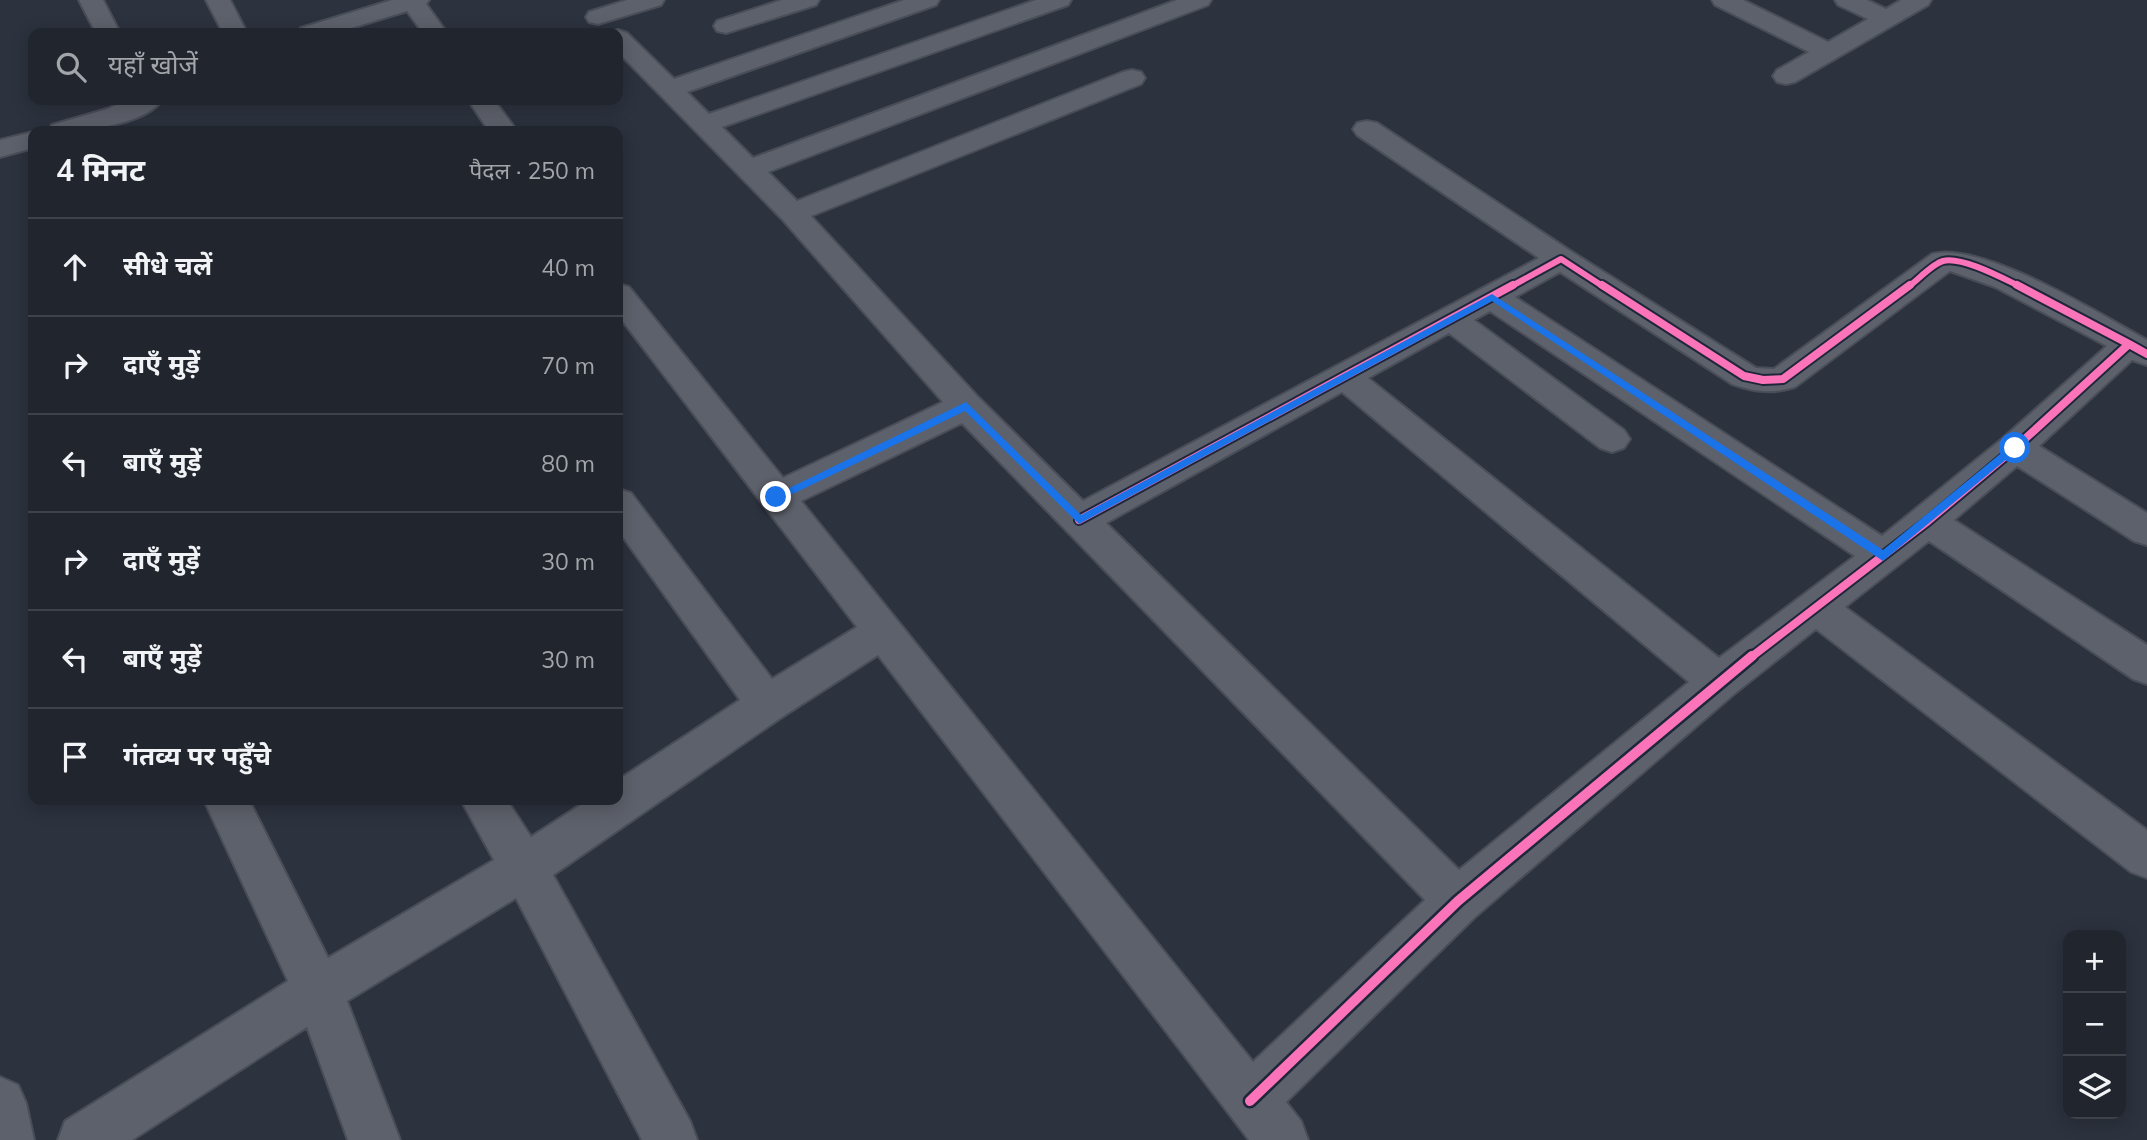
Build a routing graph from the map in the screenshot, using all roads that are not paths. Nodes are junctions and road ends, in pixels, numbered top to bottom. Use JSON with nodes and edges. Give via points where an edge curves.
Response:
{"nodes":[{"id":1,"x":91,"y":0,"type":"edge"},
{"id":2,"x":218,"y":0,"type":"edge"},
{"id":3,"x":414,"y":0,"type":"edge"},
{"id":4,"x":652,"y":0,"type":"edge"},
{"id":5,"x":807,"y":0,"type":"edge"},
{"id":6,"x":927,"y":0,"type":"edge"},
{"id":7,"x":1059,"y":0,"type":"edge"},
{"id":8,"x":1199,"y":0,"type":"edge"},
{"id":9,"x":1724,"y":0,"type":"edge"},
{"id":10,"x":1847,"y":0,"type":"edge"},
{"id":11,"x":1919,"y":0,"type":"edge"},
{"id":12,"x":1887,"y":18,"type":"junction"},
{"id":13,"x":603,"y":22,"type":"edge"},
{"id":14,"x":726,"y":26,"type":"dead end"},
{"id":15,"x":105,"y":28,"type":"edge"},
{"id":16,"x":232,"y":28,"type":"edge"},
{"id":17,"x":326,"y":28,"type":"edge"},
{"id":18,"x":432,"y":28,"type":"edge"},
{"id":19,"x":623,"y":43,"type":"edge"},
{"id":20,"x":1829,"y":51,"type":"junction"},
{"id":21,"x":1786,"y":76,"type":"dead end"},
{"id":22,"x":1132,"y":78,"type":"dead end"},
{"id":23,"x":667,"y":90,"type":"junction"},
{"id":24,"x":485,"y":105,"type":"edge"},
{"id":25,"x":116,"y":107,"type":"edge"},
{"id":26,"x":703,"y":125,"type":"junction"},
{"id":27,"x":73,"y":126,"type":"edge"},
{"id":28,"x":499,"y":126,"type":"edge"},
{"id":29,"x":1367,"y":129,"type":"dead end"},
{"id":30,"x":28,"y":141,"type":"edge"},
{"id":31,"x":0,"y":149,"type":"edge"},
{"id":32,"x":748,"y":170,"type":"junction"},
{"id":33,"x":792,"y":213,"type":"junction"},
{"id":34,"x":1562,"y":259,"type":"junction"},
{"id":35,"x":1492,"y":297,"type":"junction"},
{"id":36,"x":623,"y":300,"type":"edge"},
{"id":37,"x":1452,"y":318,"type":"junction"},
{"id":38,"x":2138,"y":349,"type":"edge"},
{"id":39,"x":1345,"y":377,"type":"junction"},
{"id":40,"x":966,"y":406,"type":"junction"},
{"id":41,"x":1612,"y":439,"type":"dead end"},
{"id":42,"x":2015,"y":448,"type":"junction"},
{"id":43,"x":776,"y":497,"type":"junction"},
{"id":44,"x":623,"y":510,"type":"edge"},
{"id":45,"x":1079,"y":520,"type":"junction"},
{"id":46,"x":1928,"y":521,"type":"junction"},
{"id":47,"x":2147,"y":531,"type":"edge"},
{"id":48,"x":1883,"y":556,"type":"junction"},
{"id":49,"x":1817,"y":608,"type":"junction"},
{"id":50,"x":882,"y":632,"type":"junction"},
{"id":51,"x":2147,"y":667,"type":"edge"},
{"id":52,"x":1719,"y":682,"type":"junction"},
{"id":53,"x":767,"y":704,"type":"junction"},
{"id":54,"x":623,"y":801,"type":"edge"},
{"id":55,"x":228,"y":805,"type":"edge"},
{"id":56,"x":486,"y":805,"type":"edge"},
{"id":57,"x":617,"y":805,"type":"edge"},
{"id":58,"x":2147,"y":857,"type":"edge"},
{"id":59,"x":524,"y":868,"type":"junction"},
{"id":60,"x":1458,"y":901,"type":"junction"},
{"id":61,"x":318,"y":991,"type":"junction"},
{"id":62,"x":1250,"y":1101,"type":"junction"},
{"id":63,"x":0,"y":1103,"type":"edge"},
{"id":64,"x":8,"y":1140,"type":"edge"},
{"id":65,"x":84,"y":1140,"type":"edge"},
{"id":66,"x":374,"y":1140,"type":"edge"},
{"id":67,"x":671,"y":1140,"type":"edge"},
{"id":68,"x":1282,"y":1140,"type":"edge"}],
"edges":[{"from":1,"to":15,"type":"street"},
{"from":2,"to":16,"type":"street"},
{"from":3,"to":17,"type":"street"},
{"from":3,"to":18,"type":"street"},
{"from":4,"to":13,"type":"street"},
{"from":5,"to":14,"type":"street"},
{"from":6,"to":23,"type":"street"},
{"from":7,"to":26,"type":"street"},
{"from":8,"to":32,"type":"street"},
{"from":9,"to":20,"type":"street"},
{"from":10,"to":12,"type":"street"},
{"from":11,"to":12,"type":"street"},
{"from":12,"to":20,"type":"street"},
{"from":19,"to":23,"type":"street"},
{"from":20,"to":21,"type":"street"},
{"from":22,"to":33,"type":"street"},
{"from":23,"to":26,"type":"street"},
{"from":24,"to":28,"type":"street"},
{"from":25,"to":27,"type":"street"},
{"from":26,"to":32,"type":"street"},
{"from":29,"to":34,"type":"street"},
{"from":30,"to":31,"type":"street"},
{"from":32,"to":33,"type":"street"},
{"from":33,"to":40,"type":"street"},
{"from":34,"to":35,"type":"street"},
{"from":34,"to":38,"type":"street","via":[[1757,381],[1783,379],[1951,258],[1988,271]]},
{"from":35,"to":37,"type":"street"},
{"from":35,"to":48,"type":"street"},
{"from":36,"to":43,"type":"street"},
{"from":37,"to":39,"type":"street"},
{"from":37,"to":41,"type":"street"},
{"from":38,"to":42,"type":"street"},
{"from":39,"to":45,"type":"street"},
{"from":39,"to":52,"type":"street"},
{"from":40,"to":43,"type":"street"},
{"from":40,"to":45,"type":"street"},
{"from":42,"to":46,"type":"street"},
{"from":42,"to":47,"type":"street"},
{"from":43,"to":50,"type":"street"},
{"from":44,"to":53,"type":"street"},
{"from":45,"to":60,"type":"street"},
{"from":46,"to":48,"type":"street"},
{"from":46,"to":51,"type":"street"},
{"from":48,"to":49,"type":"street"},
{"from":49,"to":52,"type":"street"},
{"from":49,"to":58,"type":"street"},
{"from":50,"to":53,"type":"street"},
{"from":50,"to":62,"type":"street"},
{"from":52,"to":60,"type":"street"},
{"from":53,"to":54,"type":"street"},
{"from":55,"to":61,"type":"street"},
{"from":56,"to":59,"type":"street"},
{"from":57,"to":59,"type":"street"},
{"from":59,"to":61,"type":"street"},
{"from":59,"to":67,"type":"street"},
{"from":60,"to":62,"type":"street"},
{"from":61,"to":65,"type":"street"},
{"from":61,"to":66,"type":"street"},
{"from":62,"to":68,"type":"street"},
{"from":63,"to":64,"type":"street"}]}
